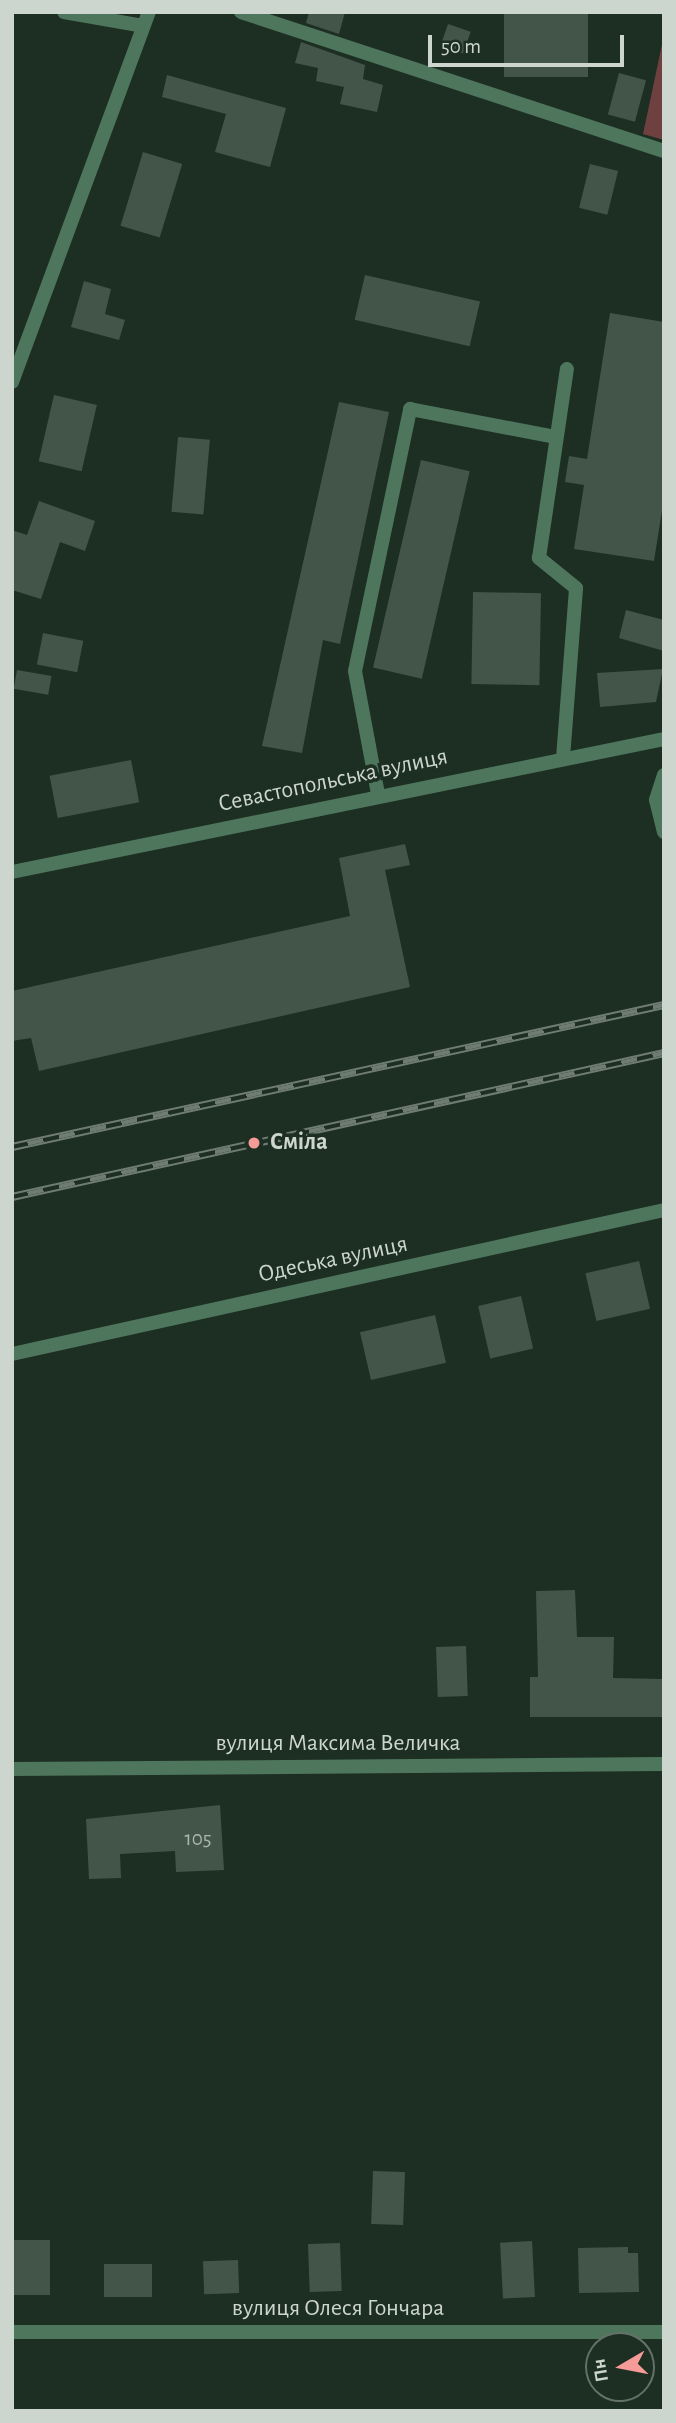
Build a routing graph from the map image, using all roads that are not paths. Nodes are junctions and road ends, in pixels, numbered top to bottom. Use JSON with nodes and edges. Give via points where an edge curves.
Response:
{"nodes":[{"id":1,"x":64,"y":12,"type":"edge"},
{"id":2,"x":241,"y":12,"type":"edge"},
{"id":3,"x":146,"y":19,"type":"edge"},
{"id":4,"x":664,"y":151,"type":"edge"},
{"id":5,"x":568,"y":369,"type":"dead end"},
{"id":6,"x":12,"y":382,"type":"edge"},
{"id":7,"x":556,"y":437,"type":"junction"},
{"id":8,"x":664,"y":739,"type":"edge"},
{"id":9,"x":564,"y":758,"type":"junction"},
{"id":10,"x":664,"y":775,"type":"edge"},
{"id":11,"x":378,"y":794,"type":"junction"},
{"id":12,"x":664,"y":832,"type":"edge"},
{"id":13,"x":12,"y":872,"type":"edge"},
{"id":14,"x":664,"y":1210,"type":"edge"},
{"id":15,"x":12,"y":1354,"type":"edge"},
{"id":16,"x":664,"y":1765,"type":"edge"},
{"id":17,"x":12,"y":1769,"type":"edge"},
{"id":18,"x":12,"y":2332,"type":"edge"},
{"id":19,"x":664,"y":2332,"type":"edge"}],
"edges":[{"from":1,"to":3,"type":"street"},
{"from":2,"to":4,"type":"street"},
{"from":3,"to":6,"type":"street"},
{"from":5,"to":7,"type":"street"},
{"from":7,"to":9,"type":"street","via":[[539,558],[576,588]]},
{"from":7,"to":11,"type":"street","via":[[410,409],[355,671]]},
{"from":8,"to":9,"type":"street","name":"Севастопольська вулиця"},
{"from":9,"to":11,"type":"street","name":"Севастопольська вулиця"},
{"from":10,"to":12,"type":"street","via":[[656,800]]},
{"from":11,"to":13,"type":"street","name":"Севастопольська вулиця"},
{"from":14,"to":15,"type":"street","name":"Одеська вулиця"},
{"from":16,"to":17,"type":"street","name":"вулиця Максима Величка"},
{"from":18,"to":19,"type":"street","name":"вулиця Олеся Гончара"}]}
